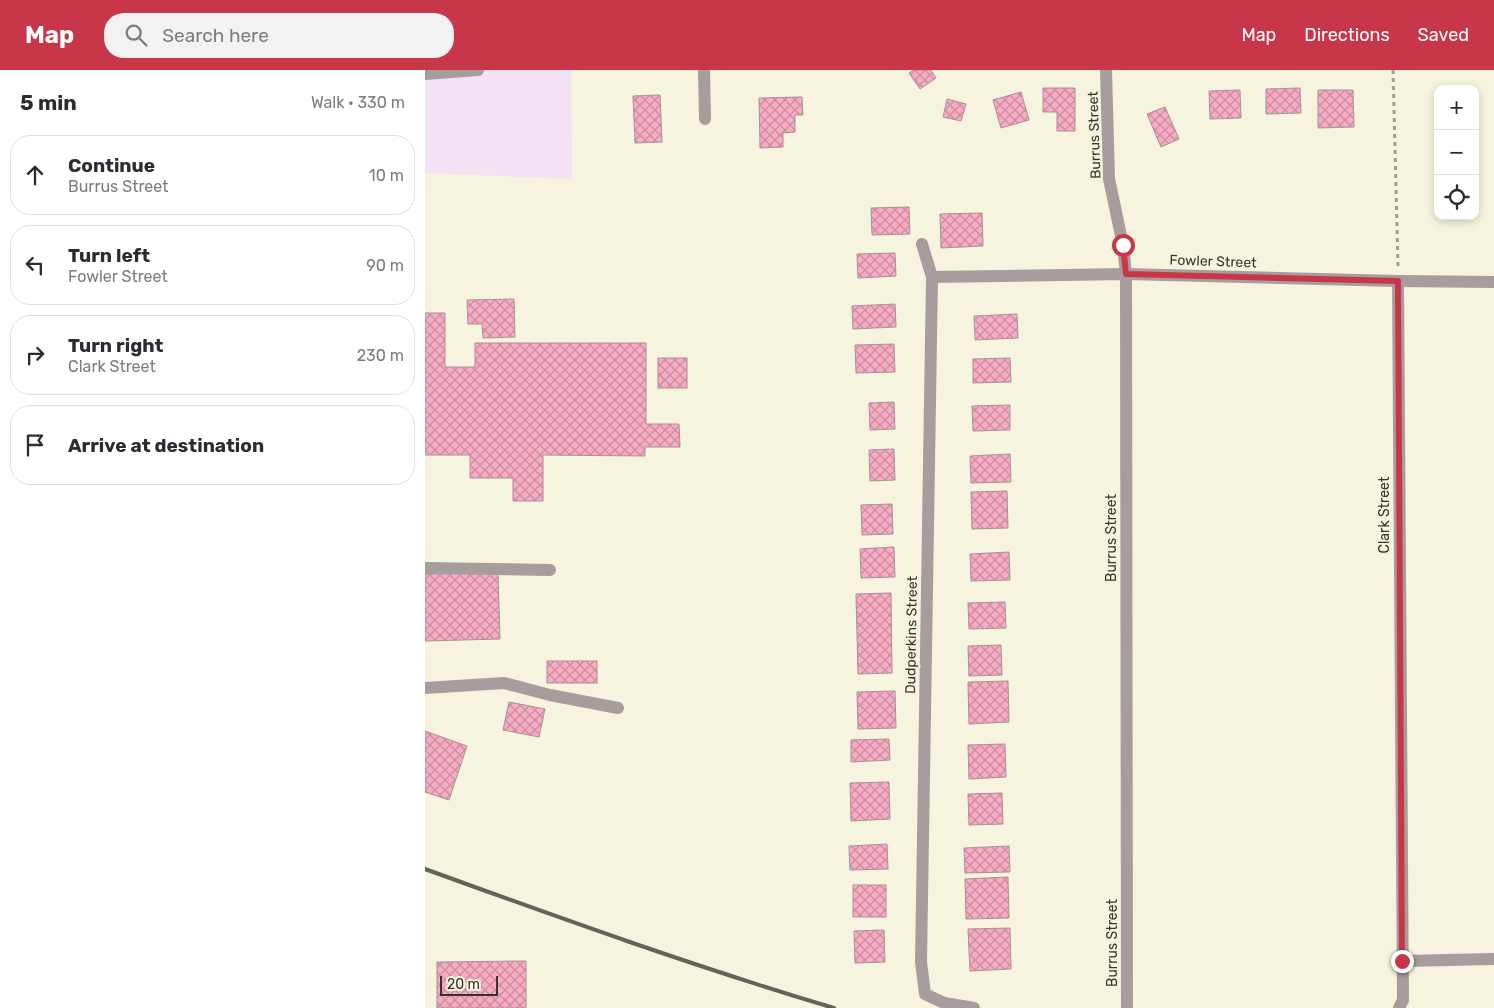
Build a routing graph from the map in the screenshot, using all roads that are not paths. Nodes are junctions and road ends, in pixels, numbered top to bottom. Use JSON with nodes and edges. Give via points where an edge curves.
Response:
{"nodes":[{"id":1,"x":478,"y":70,"type":"edge"},
{"id":2,"x":704,"y":70,"type":"edge"},
{"id":3,"x":1106,"y":70,"type":"edge"},
{"id":4,"x":440,"y":72,"type":"edge"},
{"id":5,"x":425,"y":74,"type":"edge"},
{"id":6,"x":705,"y":119,"type":"dead end"},
{"id":7,"x":923,"y":244,"type":"dead end"},
{"id":8,"x":1126,"y":274,"type":"junction"},
{"id":9,"x":932,"y":277,"type":"junction"},
{"id":10,"x":1398,"y":281,"type":"junction"},
{"id":11,"x":1494,"y":282,"type":"edge"},
{"id":12,"x":425,"y":568,"type":"edge"},
{"id":13,"x":550,"y":570,"type":"dead end"},
{"id":14,"x":425,"y":688,"type":"edge"},
{"id":15,"x":618,"y":708,"type":"dead end"},
{"id":16,"x":1494,"y":959,"type":"edge"},
{"id":17,"x":1402,"y":961,"type":"junction"},
{"id":18,"x":974,"y":1008,"type":"edge"},
{"id":19,"x":1127,"y":1008,"type":"edge"},
{"id":20,"x":1399,"y":1008,"type":"edge"}],
"edges":[{"from":1,"to":4,"type":"street"},
{"from":2,"to":6,"type":"street"},
{"from":3,"to":8,"type":"street","name":"Burrus Street","via":[[1109,179]]},
{"from":4,"to":5,"type":"street"},
{"from":7,"to":9,"type":"street","name":"Dudperkins Street"},
{"from":8,"to":9,"type":"street","name":"Fowler Street"},
{"from":8,"to":10,"type":"street","name":"Fowler Street"},
{"from":8,"to":19,"type":"street","name":"Burrus Street"},
{"from":9,"to":18,"type":"street","name":"Dudperkins Street","via":[[921,962],[925,994],[945,1003]]},
{"from":10,"to":11,"type":"street","name":"Fowler Street"},
{"from":10,"to":17,"type":"street","name":"Clark Street"},
{"from":12,"to":13,"type":"street"},
{"from":14,"to":15,"type":"street","via":[[504,683]]},
{"from":16,"to":17,"type":"street"},
{"from":17,"to":20,"type":"street","name":"Clark Street","via":[[1403,1000]]}]}
